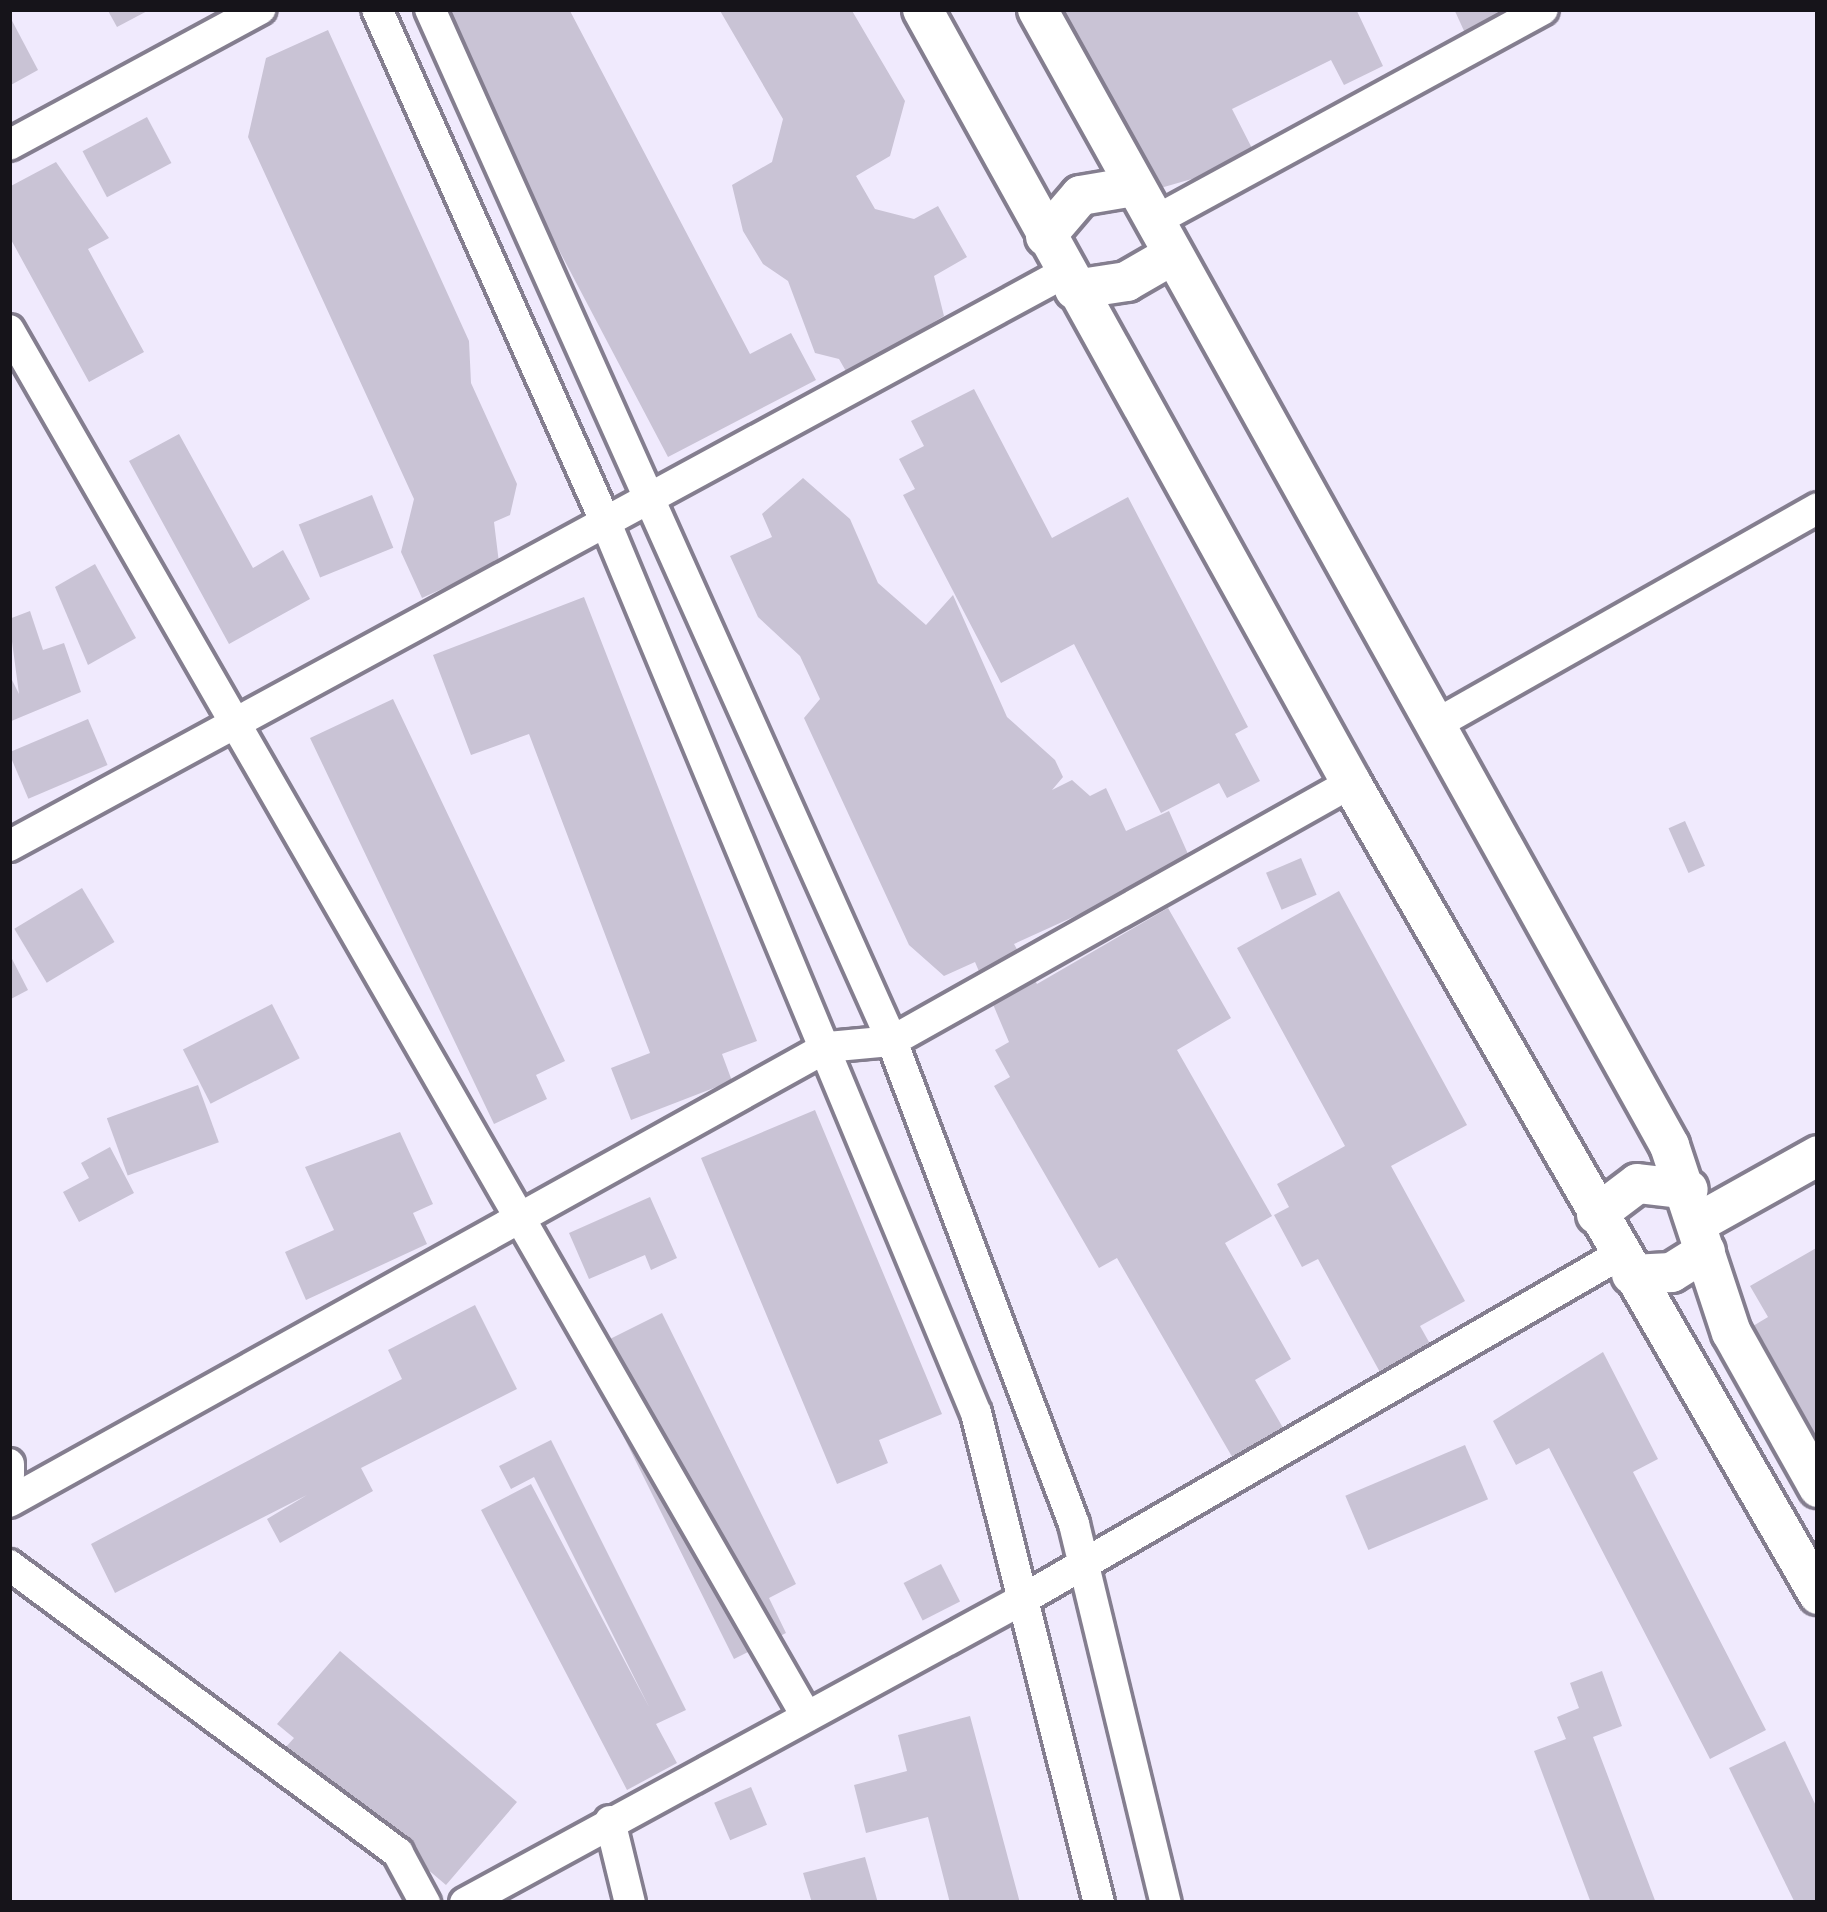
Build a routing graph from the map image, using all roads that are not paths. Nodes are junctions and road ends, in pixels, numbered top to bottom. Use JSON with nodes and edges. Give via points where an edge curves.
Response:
{"nodes":[{"id":1,"x":261,"y":9,"type":"edge"},
{"id":2,"x":377,"y":9,"type":"edge"},
{"id":3,"x":430,"y":9,"type":"edge"},
{"id":4,"x":922,"y":9,"type":"edge"},
{"id":5,"x":1037,"y":9,"type":"edge"},
{"id":6,"x":1543,"y":9,"type":"edge"},
{"id":7,"x":9,"y":145,"type":"edge"},
{"id":8,"x":1133,"y":186,"type":"junction"},
{"id":9,"x":1045,"y":236,"type":"junction"},
{"id":10,"x":1162,"y":239,"type":"junction"},
{"id":11,"x":1069,"y":281,"type":"junction"},
{"id":12,"x":9,"y":329,"type":"edge"},
{"id":13,"x":650,"y":500,"type":"junction"},
{"id":14,"x":1818,"y":508,"type":"edge"},
{"id":15,"x":606,"y":523,"type":"junction"},
{"id":16,"x":1440,"y":722,"type":"junction"},
{"id":17,"x":233,"y":725,"type":"junction"},
{"id":18,"x":1351,"y":783,"type":"junction"},
{"id":19,"x":9,"y":846,"type":"edge"},
{"id":20,"x":892,"y":1041,"type":"junction"},
{"id":21,"x":827,"y":1047,"type":"junction"},
{"id":22,"x":1818,"y":1155,"type":"edge"},
{"id":23,"x":524,"y":1214,"type":"junction"},
{"id":24,"x":1596,"y":1214,"type":"junction"},
{"id":25,"x":1697,"y":1220,"type":"junction"},
{"id":26,"x":1625,"y":1265,"type":"junction"},
{"id":27,"x":9,"y":1464,"type":"edge"},
{"id":28,"x":9,"y":1474,"type":"edge"},
{"id":29,"x":1818,"y":1487,"type":"edge"},
{"id":30,"x":9,"y":1502,"type":"edge"},
{"id":31,"x":1083,"y":1561,"type":"junction"},
{"id":32,"x":9,"y":1564,"type":"edge"},
{"id":33,"x":1818,"y":1594,"type":"edge"},
{"id":34,"x":1025,"y":1598,"type":"junction"},
{"id":35,"x":804,"y":1712,"type":"junction"},
{"id":36,"x":610,"y":1821,"type":"junction"},
{"id":37,"x":425,"y":1903,"type":"edge"},
{"id":38,"x":465,"y":1903,"type":"edge"},
{"id":39,"x":630,"y":1903,"type":"edge"},
{"id":40,"x":1099,"y":1903,"type":"edge"},
{"id":41,"x":1166,"y":1903,"type":"edge"}],
"edges":[{"from":1,"to":7,"type":"street"},
{"from":2,"to":15,"type":"street"},
{"from":3,"to":13,"type":"street"},
{"from":4,"to":9,"type":"street"},
{"from":5,"to":8,"type":"street"},
{"from":6,"to":10,"type":"street"},
{"from":8,"to":9,"type":"street","via":[[1080,195]]},
{"from":8,"to":10,"type":"street"},
{"from":9,"to":11,"type":"street"},
{"from":10,"to":11,"type":"street","via":[[1126,280]]},
{"from":10,"to":16,"type":"street"},
{"from":11,"to":13,"type":"street"},
{"from":11,"to":18,"type":"street"},
{"from":12,"to":17,"type":"street"},
{"from":13,"to":15,"type":"street"},
{"from":13,"to":20,"type":"street"},
{"from":14,"to":16,"type":"street"},
{"from":15,"to":17,"type":"street"},
{"from":15,"to":21,"type":"street"},
{"from":16,"to":25,"type":"street"},
{"from":17,"to":19,"type":"street"},
{"from":17,"to":23,"type":"street"},
{"from":18,"to":20,"type":"street"},
{"from":18,"to":24,"type":"street"},
{"from":20,"to":21,"type":"street"},
{"from":20,"to":31,"type":"street"},
{"from":21,"to":23,"type":"street"},
{"from":21,"to":34,"type":"street","via":[[976,1413]]},
{"from":22,"to":25,"type":"street"},
{"from":23,"to":30,"type":"street"},
{"from":23,"to":35,"type":"street"},
{"from":24,"to":25,"type":"street","via":[[1637,1184]]},
{"from":24,"to":26,"type":"street"},
{"from":25,"to":26,"type":"street","via":[[1671,1272]]},
{"from":25,"to":29,"type":"street","via":[[1731,1332]]},
{"from":26,"to":31,"type":"street"},
{"from":26,"to":33,"type":"street"},
{"from":27,"to":28,"type":"street"},
{"from":31,"to":34,"type":"street"},
{"from":31,"to":41,"type":"street"},
{"from":32,"to":37,"type":"street","via":[[398,1853]]},
{"from":34,"to":35,"type":"street"},
{"from":34,"to":40,"type":"street"},
{"from":35,"to":36,"type":"street"},
{"from":36,"to":38,"type":"street"},
{"from":36,"to":39,"type":"street"}]}
